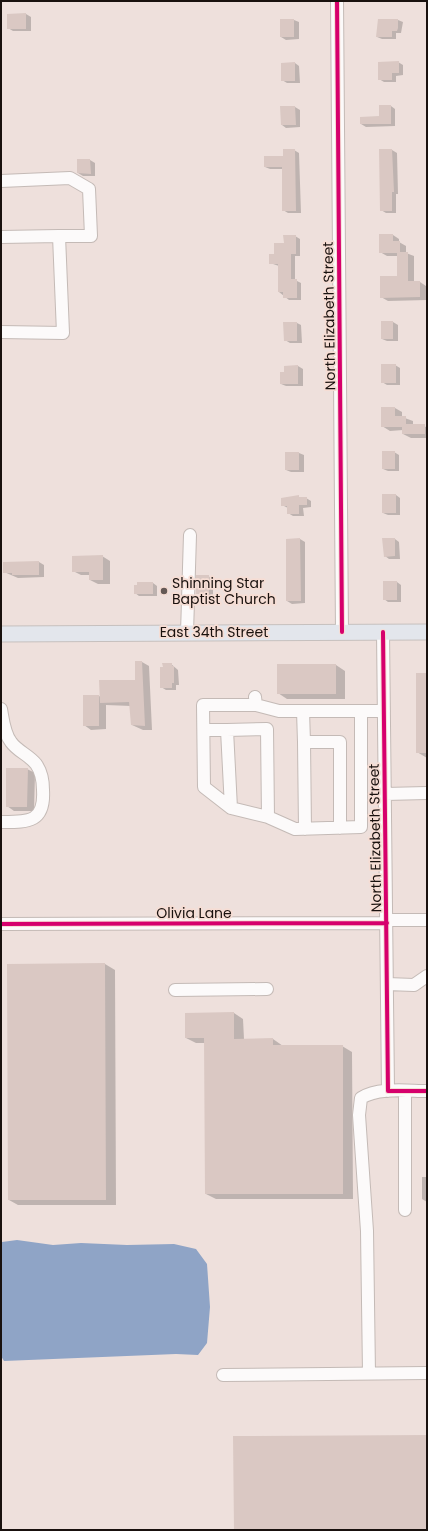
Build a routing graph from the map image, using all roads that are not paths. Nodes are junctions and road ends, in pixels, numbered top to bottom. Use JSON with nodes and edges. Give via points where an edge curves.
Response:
{"nodes":[{"id":1,"x":337,"y":1,"type":"edge"},
{"id":2,"x":1,"y":181,"type":"edge"},
{"id":3,"x":59,"y":236,"type":"junction"},
{"id":4,"x":1,"y":237,"type":"edge"},
{"id":5,"x":1,"y":332,"type":"edge"},
{"id":6,"x":190,"y":535,"type":"dead end"},
{"id":7,"x":187,"y":632,"type":"junction"},
{"id":8,"x":342,"y":632,"type":"junction"},
{"id":9,"x":383,"y":632,"type":"junction"},
{"id":10,"x":427,"y":632,"type":"edge"},
{"id":11,"x":1,"y":634,"type":"edge"},
{"id":12,"x":1,"y":709,"type":"edge"},
{"id":13,"x":279,"y":711,"type":"junction"},
{"id":14,"x":303,"y":711,"type":"junction"},
{"id":15,"x":361,"y":711,"type":"junction"},
{"id":16,"x":384,"y":711,"type":"junction"},
{"id":17,"x":267,"y":729,"type":"junction"},
{"id":18,"x":204,"y":730,"type":"junction"},
{"id":19,"x":227,"y":730,"type":"junction"},
{"id":20,"x":304,"y":742,"type":"junction"},
{"id":21,"x":6,"y":744,"type":"edge"},
{"id":22,"x":427,"y":793,"type":"edge"},
{"id":23,"x":385,"y":794,"type":"junction"},
{"id":24,"x":231,"y":808,"type":"junction"},
{"id":25,"x":268,"y":817,"type":"junction"},
{"id":26,"x":1,"y":822,"type":"edge"},
{"id":27,"x":340,"y":828,"type":"junction"},
{"id":28,"x":304,"y":829,"type":"junction"},
{"id":29,"x":427,"y":920,"type":"edge"},
{"id":30,"x":387,"y":922,"type":"junction"},
{"id":31,"x":1,"y":924,"type":"edge"},
{"id":32,"x":427,"y":976,"type":"edge"},
{"id":33,"x":387,"y":984,"type":"junction"},
{"id":34,"x":267,"y":989,"type":"dead end"},
{"id":35,"x":175,"y":990,"type":"dead end"},
{"id":36,"x":404,"y":1091,"type":"junction"},
{"id":37,"x":427,"y":1091,"type":"edge"},
{"id":38,"x":388,"y":1092,"type":"junction"},
{"id":39,"x":405,"y":1210,"type":"dead end"},
{"id":40,"x":369,"y":1373,"type":"junction"},
{"id":41,"x":427,"y":1373,"type":"edge"},
{"id":42,"x":223,"y":1375,"type":"dead end"}],
"edges":[{"from":1,"to":8,"type":"street","name":"North Elizabeth Street"},
{"from":2,"to":3,"type":"street","via":[[70,178],[89,190],[91,236]]},
{"from":3,"to":4,"type":"street"},
{"from":3,"to":5,"type":"street","via":[[63,333]]},
{"from":6,"to":7,"type":"street"},
{"from":7,"to":8,"type":"main road","name":"East 34th Street"},
{"from":7,"to":11,"type":"main road","name":"East 34th Street"},
{"from":8,"to":9,"type":"main road","name":"East 34th Street"},
{"from":9,"to":10,"type":"main road","name":"East 34th Street"},
{"from":9,"to":16,"type":"street","name":"North Elizabeth Street"},
{"from":12,"to":21,"type":"street"},
{"from":13,"to":14,"type":"street"},
{"from":13,"to":17,"type":"street"},
{"from":13,"to":18,"type":"street","via":[[256,701],[203,705]]},
{"from":14,"to":15,"type":"street"},
{"from":14,"to":20,"type":"street"},
{"from":15,"to":16,"type":"street"},
{"from":15,"to":27,"type":"street","via":[[361,827]]},
{"from":16,"to":23,"type":"street","name":"North Elizabeth Street"},
{"from":17,"to":19,"type":"street"},
{"from":17,"to":25,"type":"street"},
{"from":18,"to":19,"type":"street"},
{"from":18,"to":24,"type":"street","via":[[204,787]]},
{"from":19,"to":24,"type":"street"},
{"from":20,"to":27,"type":"street","via":[[340,742]]},
{"from":20,"to":28,"type":"street"},
{"from":21,"to":26,"type":"street","via":[[36,764],[43,780],[44,804],[39,814],[30,820]]},
{"from":22,"to":23,"type":"street"},
{"from":23,"to":30,"type":"street","name":"North Elizabeth Street"},
{"from":24,"to":25,"type":"street"},
{"from":25,"to":28,"type":"street","via":[[295,829]]},
{"from":27,"to":28,"type":"street"},
{"from":29,"to":30,"type":"street","name":"Olivia Lane"},
{"from":30,"to":31,"type":"street","name":"Olivia Lane"},
{"from":30,"to":33,"type":"street","name":"North Elizabeth Street"},
{"from":32,"to":33,"type":"street","via":[[414,985]]},
{"from":33,"to":38,"type":"street","name":"North Elizabeth Street"},
{"from":34,"to":35,"type":"street"},
{"from":36,"to":37,"type":"street"},
{"from":36,"to":38,"type":"street"},
{"from":36,"to":39,"type":"street"},
{"from":38,"to":40,"type":"street","via":[[368,1094],[361,1098],[359,1115],[367,1230]]},
{"from":40,"to":41,"type":"street"},
{"from":40,"to":42,"type":"street"}]}
